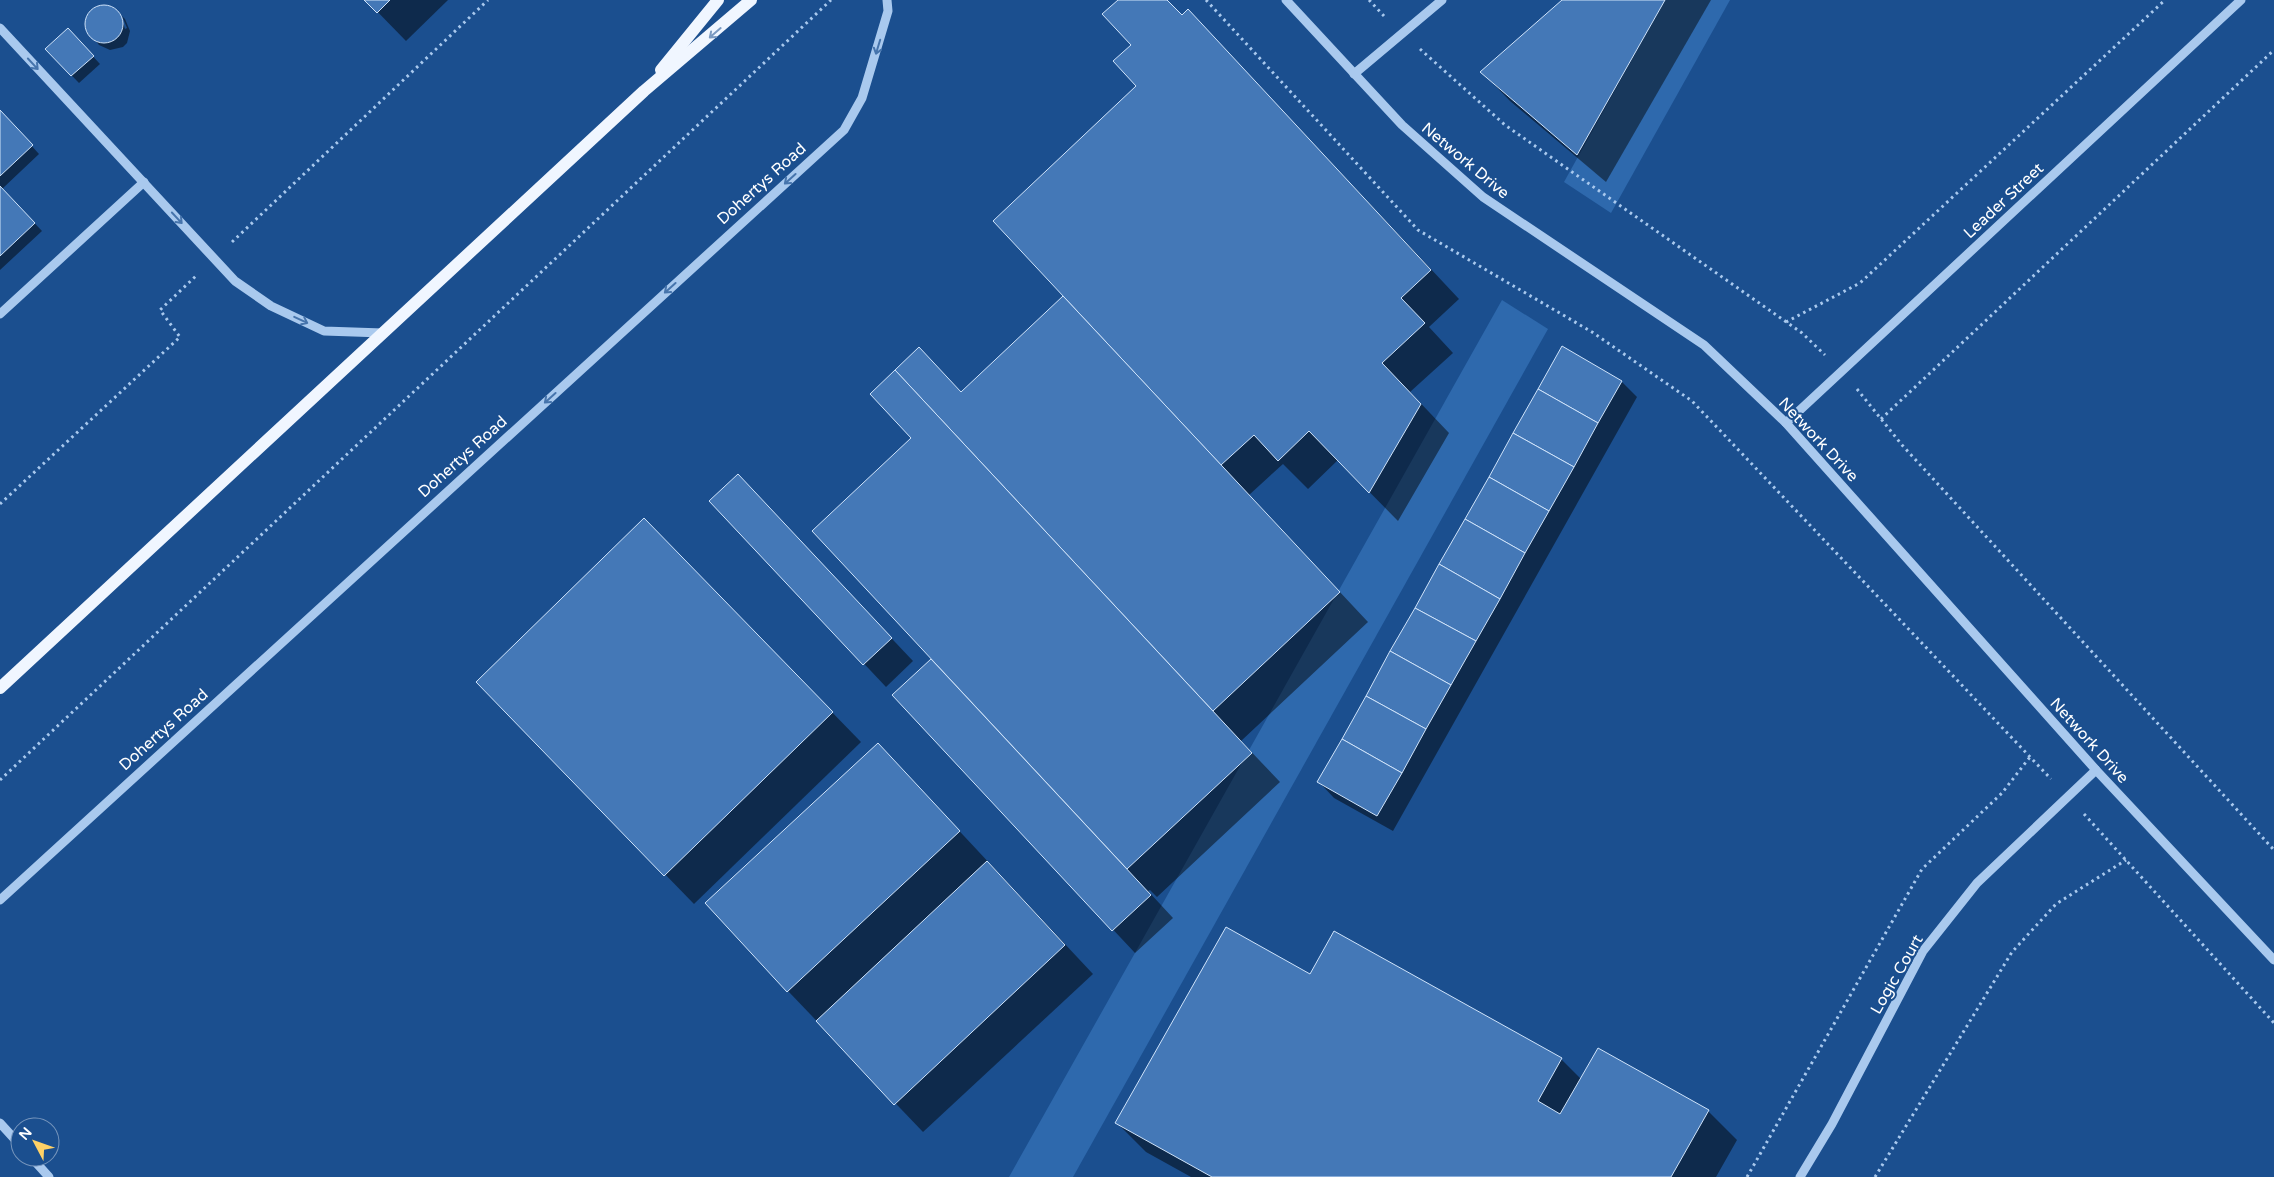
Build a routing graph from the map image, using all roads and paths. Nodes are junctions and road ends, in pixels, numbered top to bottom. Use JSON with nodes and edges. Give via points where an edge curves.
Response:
{"nodes":[{"id":1,"x":488,"y":0,"type":"edge"},
{"id":2,"x":718,"y":0,"type":"edge"},
{"id":3,"x":751,"y":0,"type":"edge"},
{"id":4,"x":831,"y":0,"type":"edge"},
{"id":5,"x":887,"y":0,"type":"edge"},
{"id":6,"x":1206,"y":0,"type":"edge"},
{"id":7,"x":1286,"y":0,"type":"edge"},
{"id":8,"x":1442,"y":0,"type":"edge"},
{"id":9,"x":2165,"y":0,"type":"edge"},
{"id":10,"x":2240,"y":0,"type":"edge"},
{"id":11,"x":0,"y":28,"type":"edge"},
{"id":12,"x":2274,"y":50,"type":"edge"},
{"id":13,"x":1354,"y":74,"type":"junction"},
{"id":14,"x":644,"y":91,"type":"junction"},
{"id":15,"x":144,"y":182,"type":"junction"},
{"id":16,"x":214,"y":258,"type":"junction"},
{"id":17,"x":0,"y":314,"type":"edge"},
{"id":18,"x":1786,"y":322,"type":"dead end"},
{"id":19,"x":383,"y":333,"type":"junction"},
{"id":20,"x":1881,"y":419,"type":"dead end"},
{"id":21,"x":1786,"y":423,"type":"junction"},
{"id":22,"x":0,"y":504,"type":"edge"},
{"id":23,"x":0,"y":688,"type":"edge"},
{"id":24,"x":2030,"y":757,"type":"junction"},
{"id":25,"x":2096,"y":770,"type":"junction"},
{"id":26,"x":0,"y":780,"type":"edge"},
{"id":27,"x":2068,"y":797,"type":"junction"},
{"id":28,"x":2126,"y":860,"type":"junction"},
{"id":29,"x":0,"y":900,"type":"edge"},
{"id":30,"x":2274,"y":960,"type":"edge"},
{"id":31,"x":2274,"y":1023,"type":"edge"},
{"id":32,"x":0,"y":1123,"type":"edge"},
{"id":33,"x":10,"y":1134,"type":"edge"},
{"id":34,"x":40,"y":1167,"type":"edge"},
{"id":35,"x":49,"y":1177,"type":"edge"},
{"id":36,"x":1747,"y":1177,"type":"edge"},
{"id":37,"x":1800,"y":1177,"type":"edge"},
{"id":38,"x":1875,"y":1177,"type":"edge"}],
"edges":[{"from":1,"to":16,"type":"path"},
{"from":2,"to":14,"type":"main road"},
{"from":3,"to":14,"type":"main road","one_way":true},
{"from":4,"to":26,"type":"path"},
{"from":5,"to":29,"type":"street","name":"Dohertys Road","one_way":true,"via":[[888,11],[862,98],[844,130]]},
{"from":6,"to":24,"type":"path","via":[[1418,230],[1592,332],[1692,400]]},
{"from":7,"to":13,"type":"street","name":"Network Drive"},
{"from":8,"to":13,"type":"street"},
{"from":9,"to":18,"type":"path","via":[[1860,283]]},
{"from":10,"to":21,"type":"street","name":"Leader Street"},
{"from":11,"to":15,"type":"street","one_way":true},
{"from":12,"to":20,"type":"path"},
{"from":13,"to":21,"type":"street","name":"Network Drive","via":[[1402,125],[1483,197],[1704,345]]},
{"from":14,"to":19,"type":"main road"},
{"from":15,"to":16,"type":"street","one_way":true},
{"from":15,"to":17,"type":"street"},
{"from":16,"to":19,"type":"street","one_way":true,"via":[[235,281],[271,306],[324,331]]},
{"from":16,"to":22,"type":"path","via":[[160,310],[180,337]]},
{"from":19,"to":23,"type":"main road"},
{"from":21,"to":25,"type":"street","name":"Network Drive"},
{"from":24,"to":27,"type":"path"},
{"from":24,"to":36,"type":"path","via":[[2002,793],[1922,868]]},
{"from":25,"to":27,"type":"street","name":"Logic Court"},
{"from":25,"to":30,"type":"street","name":"Network Drive"},
{"from":27,"to":28,"type":"path"},
{"from":27,"to":37,"type":"street","name":"Logic Court","via":[[1977,883],[1923,951],[1832,1124]]},
{"from":28,"to":31,"type":"path"},
{"from":28,"to":38,"type":"path","via":[[2056,904],[2012,952]]},
{"from":32,"to":33,"type":"street"},
{"from":34,"to":35,"type":"street"}]}
